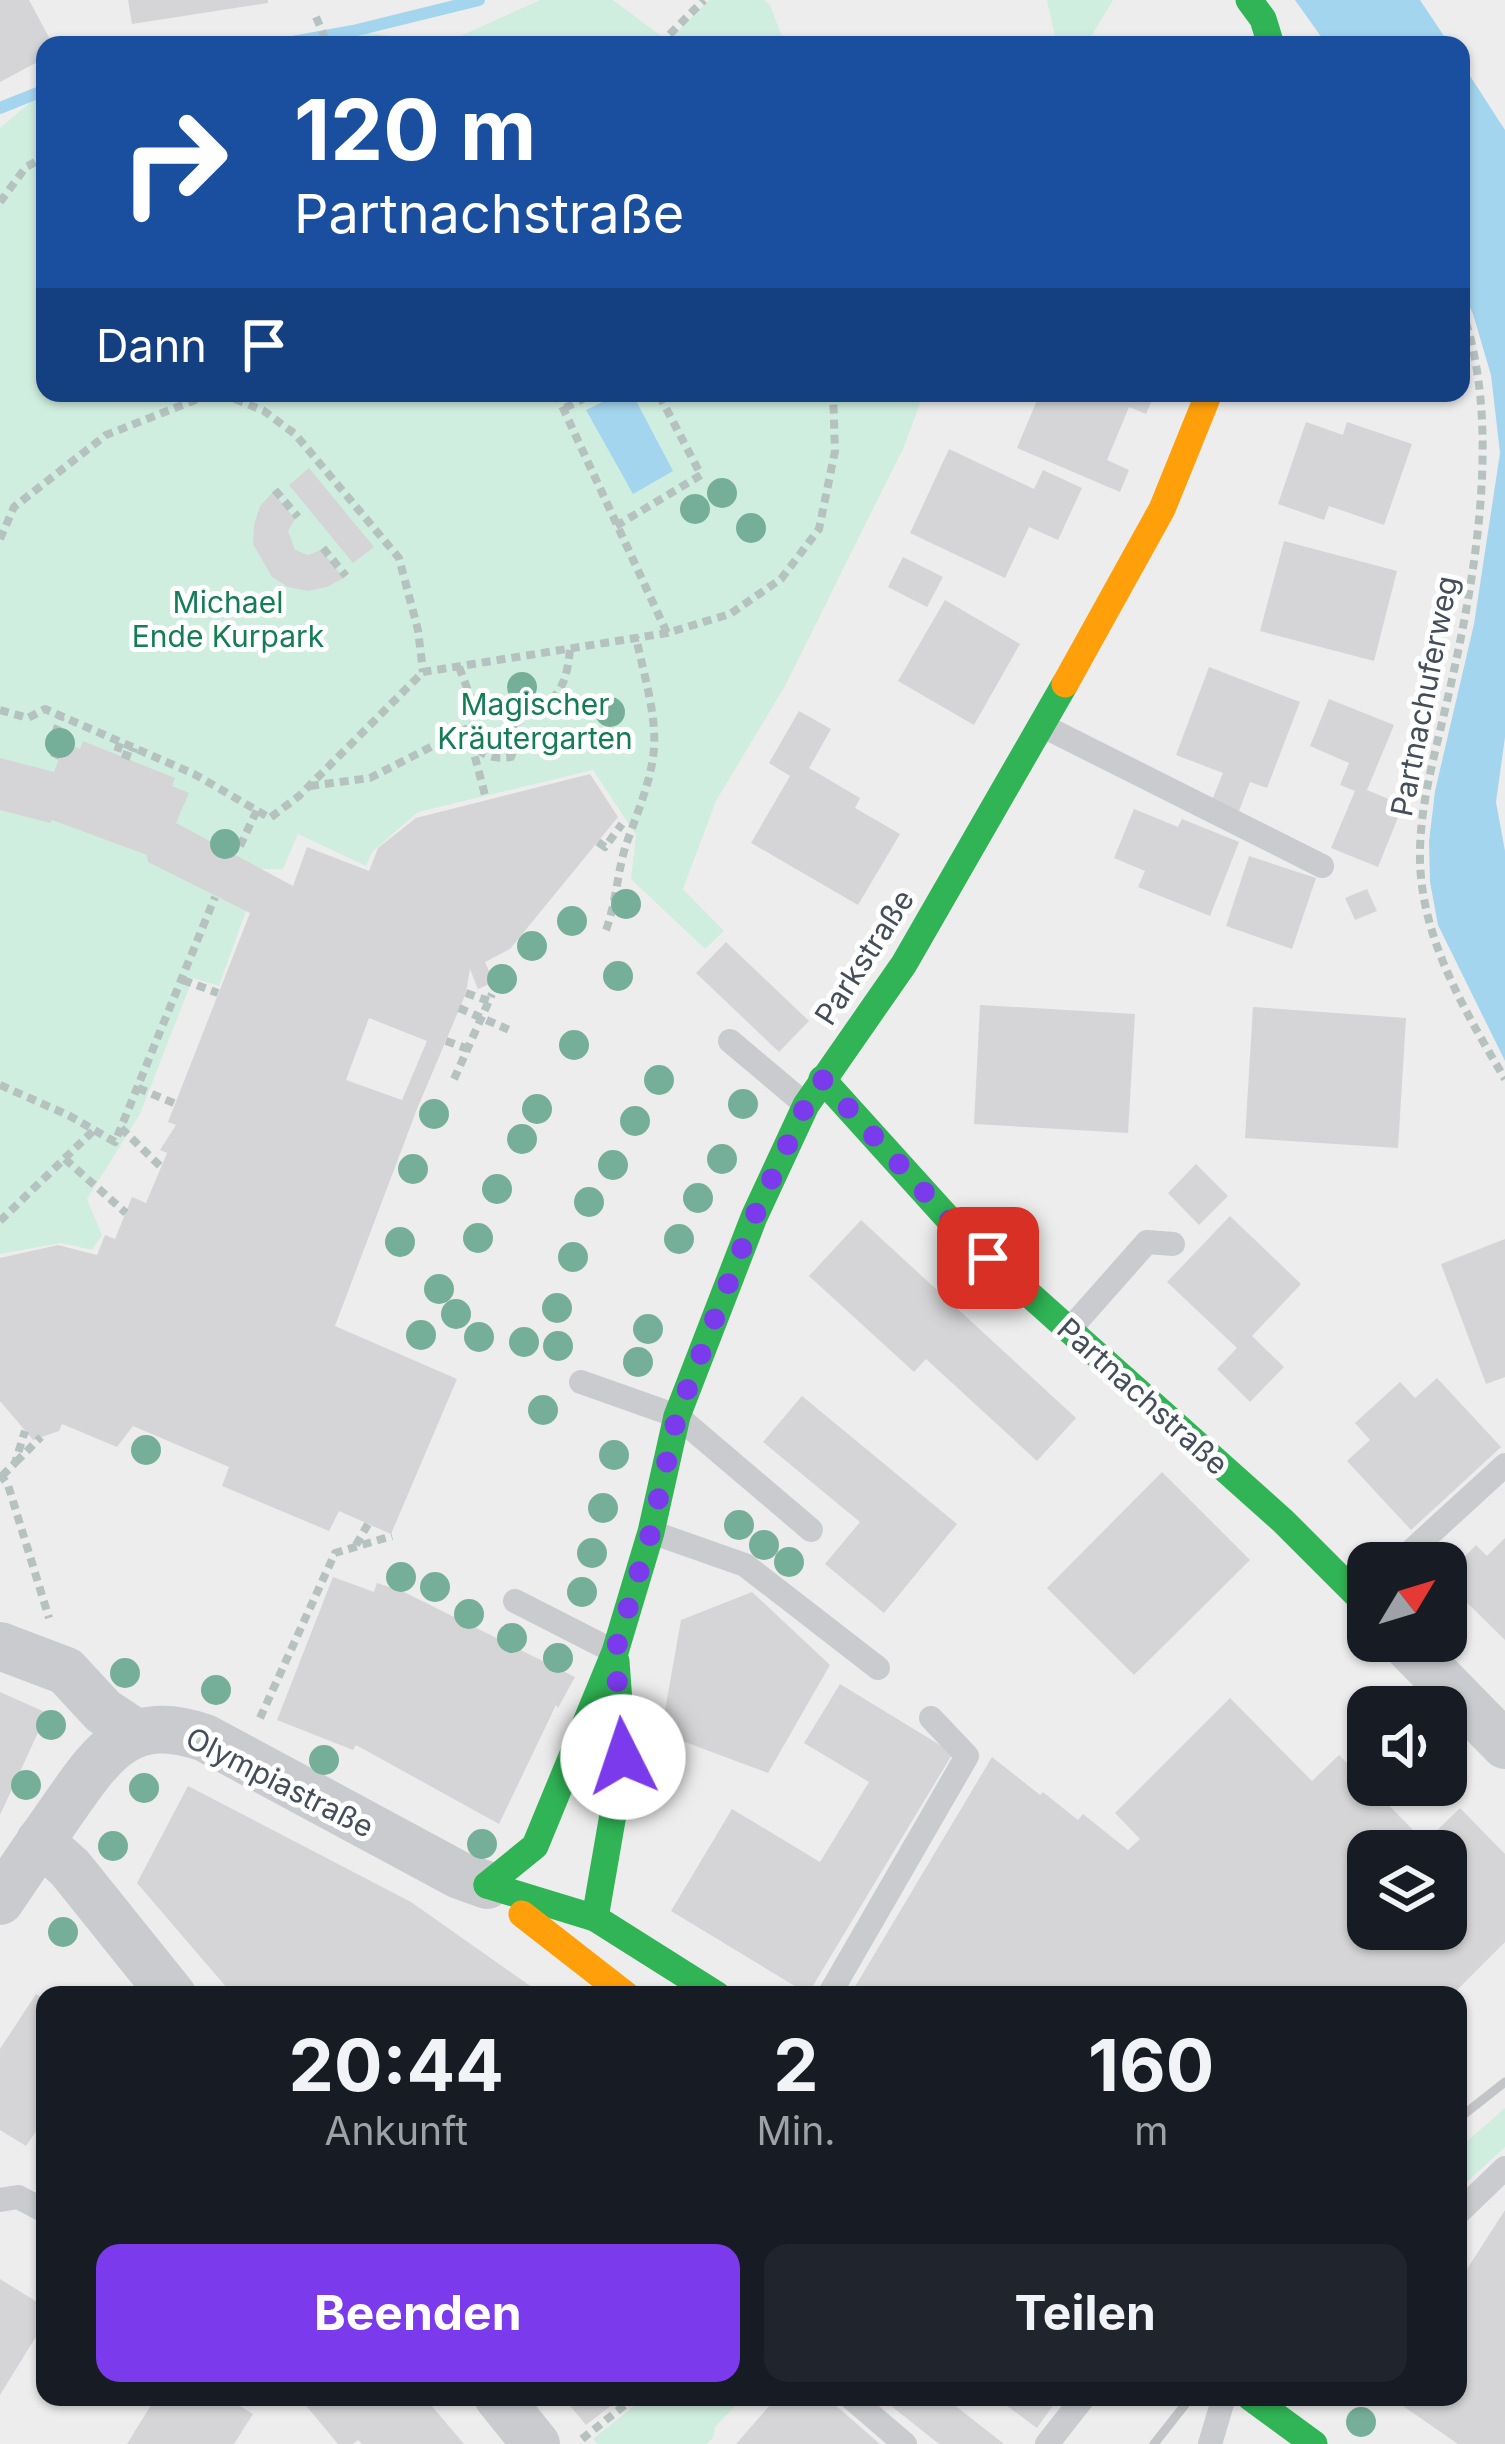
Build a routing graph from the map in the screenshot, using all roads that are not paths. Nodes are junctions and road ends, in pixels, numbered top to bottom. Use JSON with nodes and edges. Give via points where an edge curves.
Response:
{"nodes":[{"id":1,"x":1250,"y":0,"type":"edge"},
{"id":2,"x":1268,"y":36,"type":"edge"},
{"id":3,"x":1205,"y":402,"type":"edge"},
{"id":4,"x":1042,"y":726,"type":"junction"},
{"id":5,"x":1322,"y":866,"type":"dead end"},
{"id":6,"x":730,"y":1041,"type":"dead end"},
{"id":7,"x":822,"y":1079,"type":"junction"},
{"id":8,"x":806,"y":1105,"type":"junction"},
{"id":9,"x":1173,"y":1244,"type":"dead end"},
{"id":10,"x":1069,"y":1330,"type":"junction"},
{"id":11,"x":581,"y":1382,"type":"dead end"},
{"id":12,"x":677,"y":1416,"type":"junction"},
{"id":13,"x":1505,"y":1465,"type":"edge"},
{"id":14,"x":811,"y":1530,"type":"dead end"},
{"id":15,"x":651,"y":1532,"type":"junction"},
{"id":16,"x":1421,"y":1542,"type":"edge"},
{"id":17,"x":1347,"y":1581,"type":"edge"},
{"id":18,"x":515,"y":1601,"type":"dead end"},
{"id":19,"x":0,"y":1646,"type":"edge"},
{"id":20,"x":615,"y":1652,"type":"junction"},
{"id":21,"x":1426,"y":1662,"type":"edge"},
{"id":22,"x":878,"y":1668,"type":"dead end"},
{"id":23,"x":931,"y":1718,"type":"dead end"},
{"id":24,"x":1501,"y":1732,"type":"edge"},
{"id":25,"x":136,"y":1733,"type":"junction"},
{"id":26,"x":40,"y":1841,"type":"junction"},
{"id":27,"x":487,"y":1885,"type":"junction"},
{"id":28,"x":0,"y":1901,"type":"edge"},
{"id":29,"x":597,"y":1908,"type":"junction"},
{"id":30,"x":165,"y":1986,"type":"edge"},
{"id":31,"x":615,"y":1986,"type":"edge"},
{"id":32,"x":705,"y":1986,"type":"edge"},
{"id":33,"x":835,"y":1986,"type":"edge"},
{"id":34,"x":1505,"y":2168,"type":"edge"},
{"id":35,"x":0,"y":2200,"type":"edge"},
{"id":36,"x":1467,"y":2204,"type":"edge"},
{"id":37,"x":36,"y":2206,"type":"edge"},
{"id":38,"x":510,"y":2406,"type":"edge"},
{"id":39,"x":861,"y":2406,"type":"edge"},
{"id":40,"x":1077,"y":2406,"type":"edge"},
{"id":41,"x":1221,"y":2406,"type":"edge"},
{"id":42,"x":1262,"y":2406,"type":"edge"},
{"id":43,"x":559,"y":2442,"type":"edge"},
{"id":44,"x":905,"y":2444,"type":"edge"},
{"id":45,"x":1047,"y":2444,"type":"edge"},
{"id":46,"x":1210,"y":2444,"type":"edge"},
{"id":47,"x":1314,"y":2444,"type":"edge"}],
"edges":[{"from":1,"to":2,"type":"street"},
{"from":3,"to":4,"type":"street","name":"Parkstraße","via":[[1162,509]]},
{"from":4,"to":5,"type":"lane"},
{"from":4,"to":7,"type":"street","name":"Parkstraße","via":[[904,964]]},
{"from":6,"to":8,"type":"lane"},
{"from":7,"to":8,"type":"street","name":"Parkstraße"},
{"from":7,"to":10,"type":"street","name":"Partnachstraße","via":[[964,1236]]},
{"from":8,"to":12,"type":"street","name":"Parkstraße"},
{"from":9,"to":10,"type":"lane","via":[[1147,1242]]},
{"from":10,"to":17,"type":"street","name":"Partnachstraße"},
{"from":11,"to":12,"type":"lane"},
{"from":12,"to":14,"type":"lane"},
{"from":12,"to":15,"type":"street","name":"Parkstraße"},
{"from":13,"to":16,"type":"lane"},
{"from":15,"to":20,"type":"street","name":"Parkstraße"},
{"from":15,"to":22,"type":"lane","via":[[745,1565]]},
{"from":18,"to":20,"type":"lane"},
{"from":19,"to":25,"type":"street","via":[[66,1671]]},
{"from":20,"to":27,"type":"street","name":"Parkstraße","via":[[535,1846]]},
{"from":20,"to":29,"type":"street","name":"Parkstraße","via":[[623,1757]]},
{"from":21,"to":24,"type":"street"},
{"from":23,"to":33,"type":"lane","via":[[967,1756]]},
{"from":25,"to":26,"type":"street","via":[[103,1754]]},
{"from":25,"to":27,"type":"street","name":"Olympiastraße","via":[[179,1729]]},
{"from":26,"to":28,"type":"street"},
{"from":26,"to":30,"type":"street"},
{"from":27,"to":29,"type":"street"},
{"from":27,"to":31,"type":"street"},
{"from":29,"to":32,"type":"street"},
{"from":34,"to":36,"type":"lane"},
{"from":35,"to":37,"type":"lane"},
{"from":38,"to":43,"type":"street"},
{"from":39,"to":44,"type":"lane"},
{"from":40,"to":45,"type":"lane"},
{"from":41,"to":46,"type":"lane"},
{"from":42,"to":47,"type":"street"}]}
